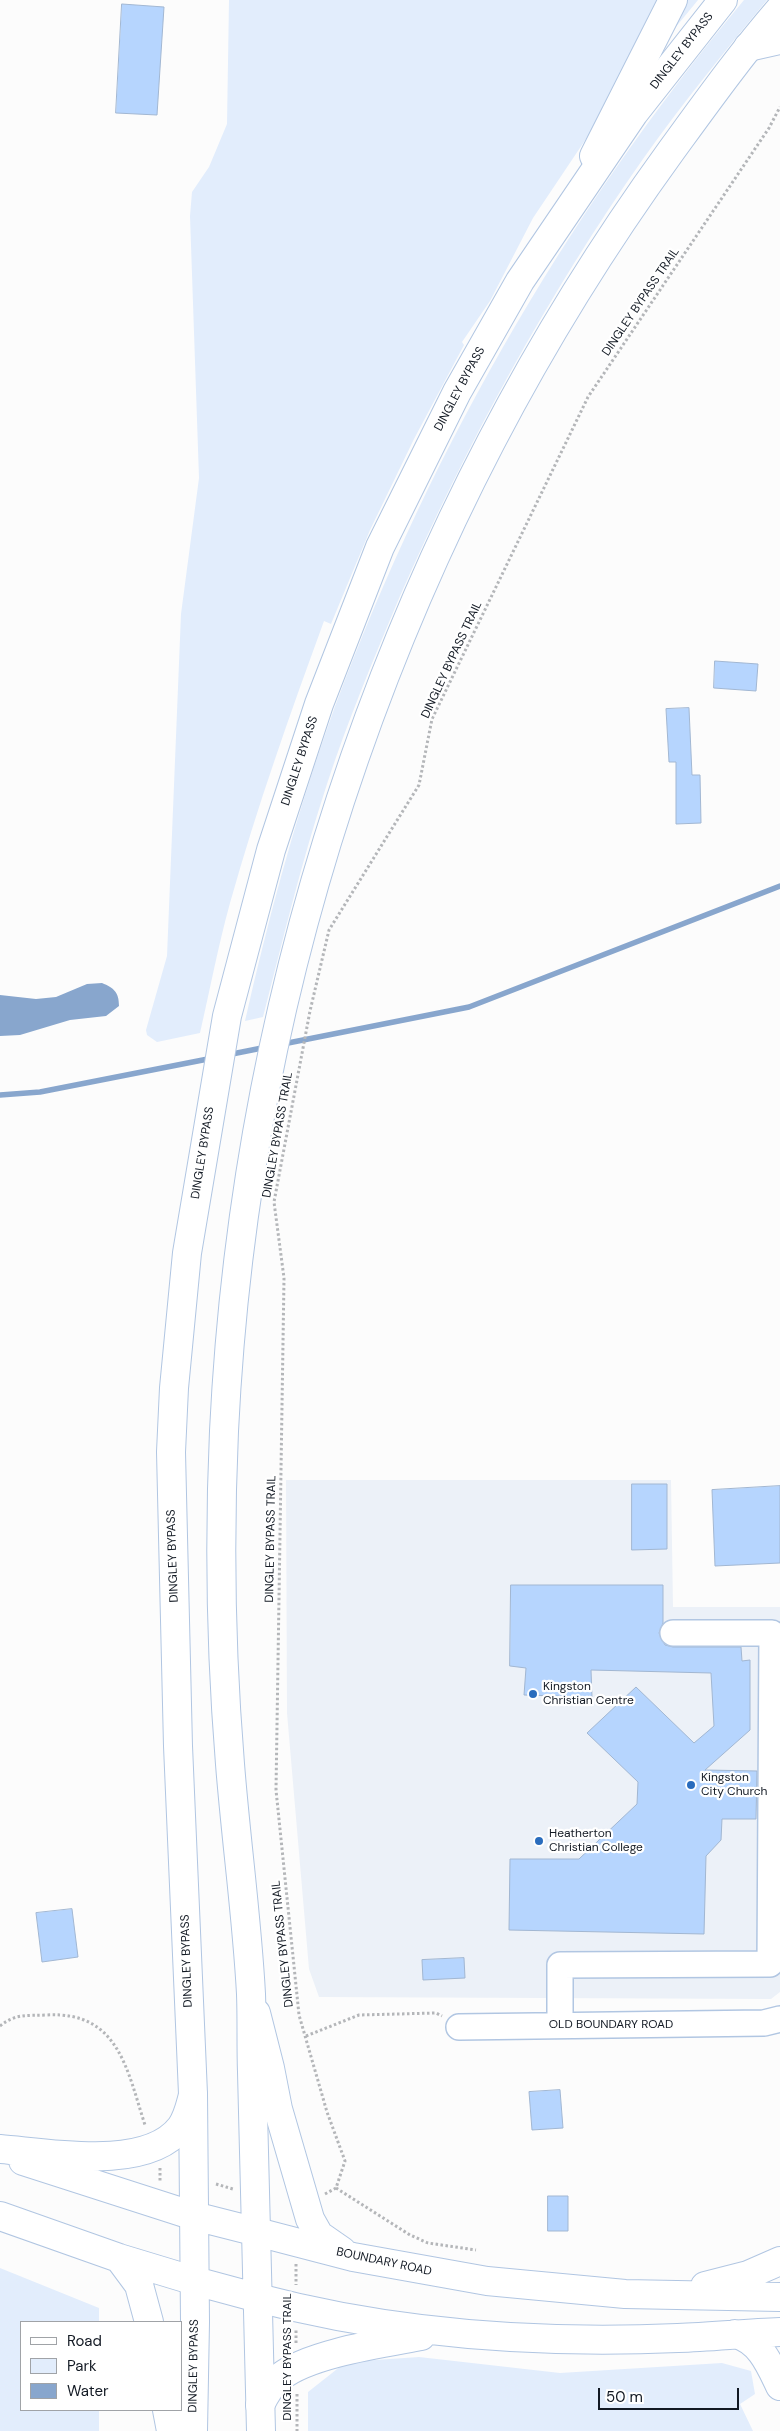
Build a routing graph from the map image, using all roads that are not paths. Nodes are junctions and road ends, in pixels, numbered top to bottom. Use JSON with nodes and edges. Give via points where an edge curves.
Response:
{"nodes":[{"id":1,"x":674,"y":0,"type":"edge"},
{"id":2,"x":723,"y":0,"type":"edge"},
{"id":3,"x":780,"y":9,"type":"edge"},
{"id":4,"x":780,"y":40,"type":"edge"},
{"id":5,"x":748,"y":47,"type":"junction"},
{"id":6,"x":556,"y":228,"type":"junction"},
{"id":7,"x":673,"y":1633,"type":"dead end"},
{"id":8,"x":776,"y":1674,"type":"edge"},
{"id":9,"x":251,"y":1997,"type":"junction"},
{"id":10,"x":775,"y":2024,"type":"edge"},
{"id":11,"x":560,"y":2025,"type":"junction"},
{"id":12,"x":459,"y":2027,"type":"road end"},
{"id":13,"x":193,"y":2094,"type":"junction"},
{"id":14,"x":0,"y":2149,"type":"edge"},
{"id":15,"x":0,"y":2154,"type":"edge"},
{"id":16,"x":0,"y":2216,"type":"edge"},
{"id":17,"x":194,"y":2216,"type":"junction"},
{"id":18,"x":257,"y":2232,"type":"junction"},
{"id":19,"x":353,"y":2257,"type":"junction"},
{"id":20,"x":119,"y":2258,"type":"junction"},
{"id":21,"x":780,"y":2261,"type":"edge"},
{"id":22,"x":194,"y":2281,"type":"junction"},
{"id":23,"x":664,"y":2295,"type":"junction"},
{"id":24,"x":780,"y":2297,"type":"edge"},
{"id":25,"x":258,"y":2298,"type":"junction"},
{"id":26,"x":149,"y":2321,"type":"edge"},
{"id":27,"x":442,"y":2332,"type":"junction"},
{"id":28,"x":780,"y":2332,"type":"edge"},
{"id":29,"x":735,"y":2334,"type":"junction"},
{"id":30,"x":780,"y":2386,"type":"edge"},
{"id":31,"x":167,"y":2411,"type":"edge"},
{"id":32,"x":260,"y":2418,"type":"edge"},
{"id":33,"x":171,"y":2431,"type":"edge"},
{"id":34,"x":193,"y":2431,"type":"edge"}],
"edges":[{"from":1,"to":6,"type":"main road"},
{"from":2,"to":6,"type":"main road","name":"DINGLEY BYPASS","via":[[634,113]]},
{"from":3,"to":5,"type":"main road"},
{"from":4,"to":5,"type":"main road"},
{"from":5,"to":9,"type":"main road","via":[[637,198],[566,308],[503,418],[405,623],[356,748],[308,908],[266,1083],[243,1216],[232,1306],[224,1433],[221,1569],[229,1756]]},
{"from":6,"to":13,"type":"main road","name":"DINGLEY BYPASS","via":[[520,282],[456,392],[380,547],[319,704],[271,850],[227,1016],[187,1253],[171,1452],[178,1736]]},
{"from":7,"to":8,"type":"street","via":[[772,1633]]},
{"from":8,"to":11,"type":"street","via":[[770,1964],[560,1965]]},
{"from":9,"to":18,"type":"main road"},
{"from":9,"to":19,"type":"main road","via":[[278,2109],[310,2219],[319,2235]]},
{"from":10,"to":11,"type":"street","name":"OLD BOUNDARY ROAD"},
{"from":11,"to":12,"type":"street","name":"OLD BOUNDARY ROAD"},
{"from":13,"to":14,"type":"main road","via":[[187,2116],[179,2129],[153,2146],[101,2157]]},
{"from":13,"to":17,"type":"main road","name":"DINGLEY BYPASS"},
{"from":15,"to":17,"type":"main road","name":"BOUNDARY ROAD"},
{"from":16,"to":20,"type":"main road"},
{"from":17,"to":18,"type":"main road","name":"BOUNDARY ROAD"},
{"from":17,"to":22,"type":"main road","name":"DINGLEY BYPASS"},
{"from":18,"to":19,"type":"main road","name":"BOUNDARY ROAD"},
{"from":18,"to":25,"type":"main road"},
{"from":19,"to":23,"type":"main road","name":"BOUNDARY ROAD","via":[[532,2287]]},
{"from":20,"to":22,"type":"main road"},
{"from":20,"to":26,"type":"main road","via":[[139,2285]]},
{"from":21,"to":23,"type":"main road","via":[[748,2275]]},
{"from":22,"to":25,"type":"main road"},
{"from":22,"to":34,"type":"main road","name":"DINGLEY BYPASS"},
{"from":23,"to":24,"type":"main road","name":"BOUNDARY ROAD"},
{"from":25,"to":27,"type":"main road","via":[[296,2308]]},
{"from":25,"to":32,"type":"main road"},
{"from":27,"to":29,"type":"main road","via":[[592,2339]]},
{"from":27,"to":32,"type":"main road","via":[[348,2350],[296,2368],[277,2380]]},
{"from":28,"to":29,"type":"main road"},
{"from":29,"to":30,"type":"main road","via":[[756,2346]]},
{"from":31,"to":33,"type":"main road"}]}
